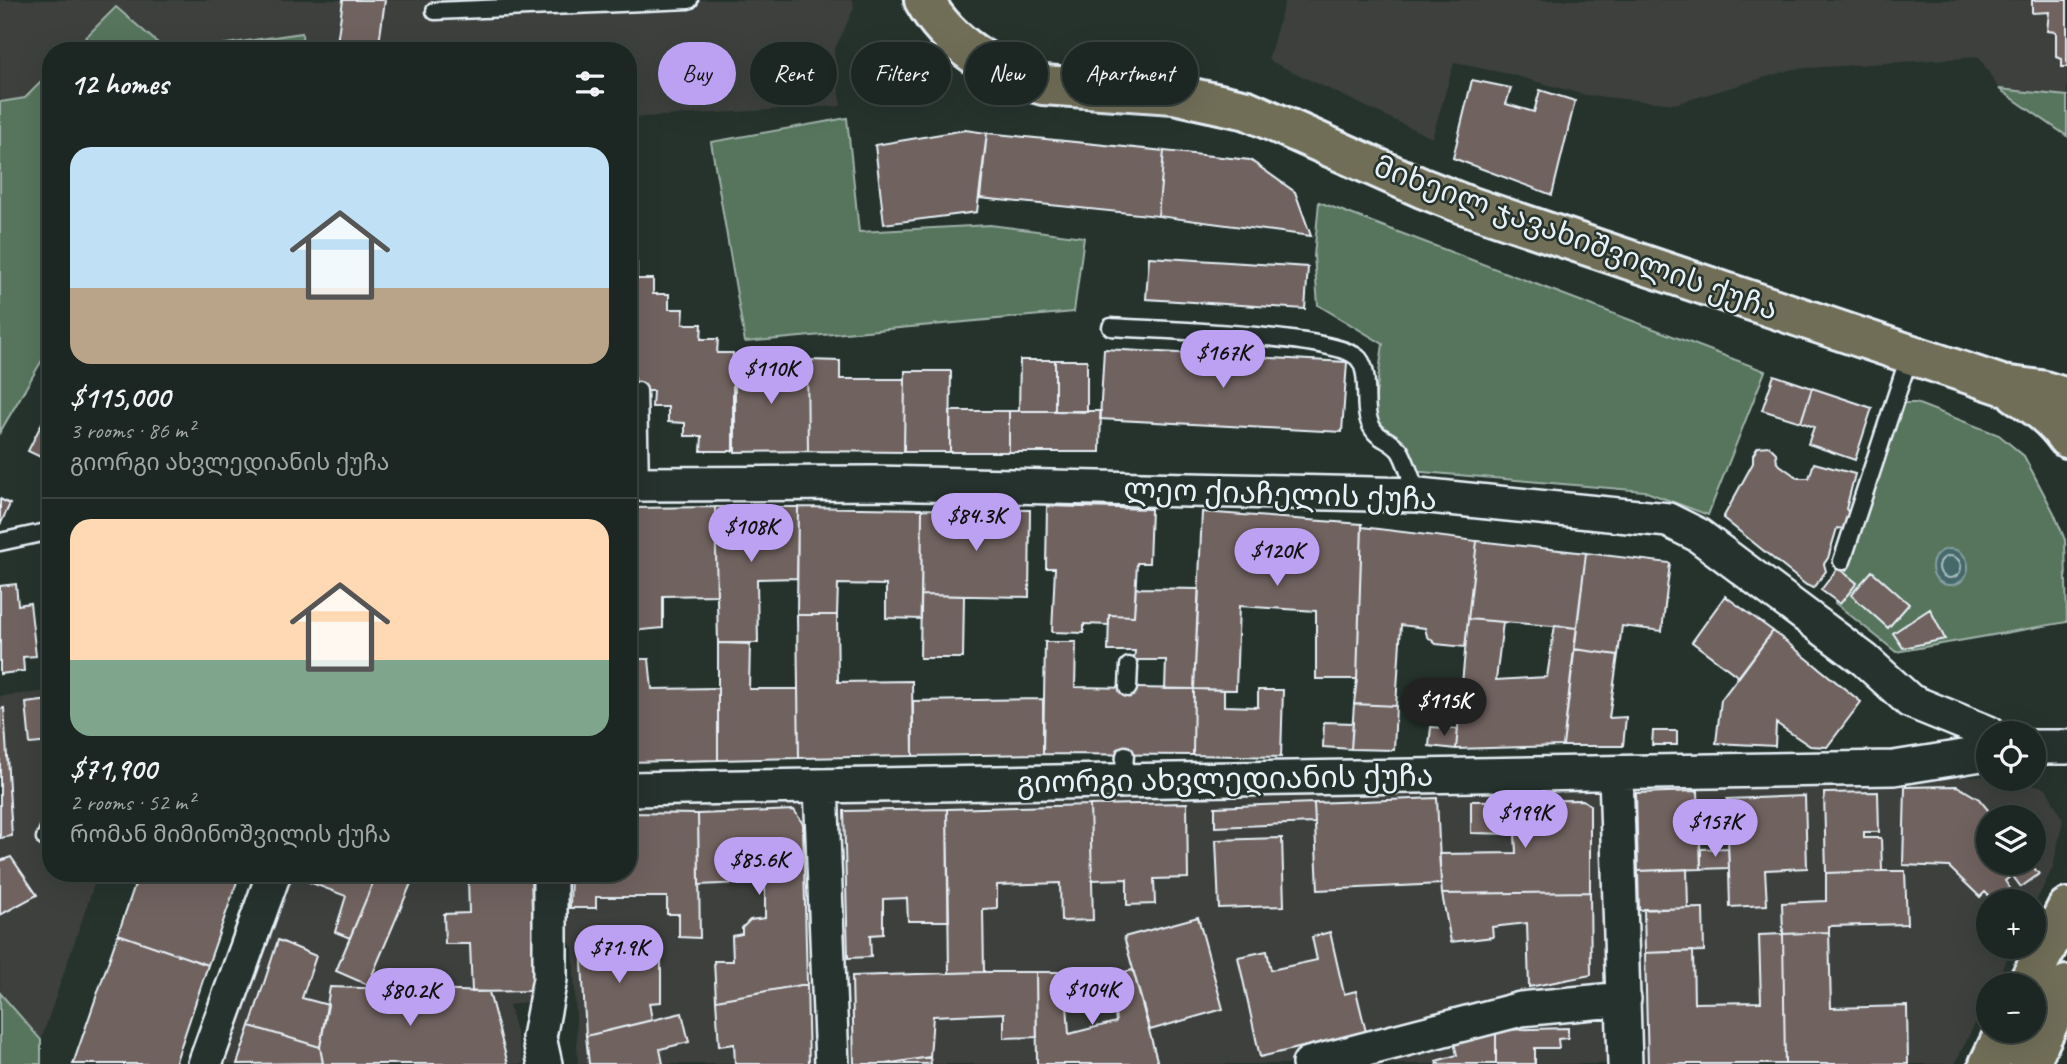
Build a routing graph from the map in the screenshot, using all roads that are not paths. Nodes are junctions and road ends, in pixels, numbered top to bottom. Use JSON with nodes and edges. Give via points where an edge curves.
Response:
{"nodes":[{"id":1,"x":690,"y":0,"type":"edge"},
{"id":2,"x":926,"y":2,"type":"edge"},
{"id":3,"x":435,"y":11,"type":"dead end"},
{"id":4,"x":1111,"y":327,"type":"dead end"},
{"id":5,"x":1910,"y":354,"type":"junction"},
{"id":6,"x":2002,"y":385,"type":"junction"},
{"id":7,"x":638,"y":391,"type":"dead end"},
{"id":8,"x":2067,"y":398,"type":"edge"},
{"id":9,"x":637,"y":414,"type":"edge"},
{"id":10,"x":2067,"y":438,"type":"edge"},
{"id":11,"x":637,"y":484,"type":"edge"},
{"id":12,"x":1419,"y":495,"type":"junction"},
{"id":13,"x":42,"y":533,"type":"edge"},
{"id":14,"x":0,"y":542,"type":"edge"},
{"id":15,"x":1842,"y":561,"type":"dead end"},
{"id":16,"x":1129,"y":666,"type":"dead end"},
{"id":17,"x":1128,"y":688,"type":"dead end"},
{"id":18,"x":1976,"y":728,"type":"edge"},
{"id":19,"x":2046,"y":747,"type":"edge"},
{"id":20,"x":2067,"y":747,"type":"edge"},
{"id":21,"x":1976,"y":755,"type":"edge"},
{"id":22,"x":1616,"y":773,"type":"junction"},
{"id":23,"x":821,"y":786,"type":"junction"},
{"id":24,"x":637,"y":789,"type":"edge"},
{"id":25,"x":271,"y":882,"type":"edge"},
{"id":26,"x":550,"y":882,"type":"edge"},
{"id":27,"x":2067,"y":908,"type":"edge"},
{"id":28,"x":2033,"y":973,"type":"edge"},
{"id":29,"x":2067,"y":985,"type":"edge"},
{"id":30,"x":1624,"y":999,"type":"junction"},
{"id":31,"x":1999,"y":1043,"type":"edge"},
{"id":32,"x":205,"y":1064,"type":"edge"},
{"id":33,"x":545,"y":1064,"type":"edge"},
{"id":34,"x":832,"y":1064,"type":"edge"},
{"id":35,"x":1309,"y":1064,"type":"edge"},
{"id":36,"x":1625,"y":1064,"type":"edge"},
{"id":37,"x":1989,"y":1064,"type":"edge"},
{"id":38,"x":2029,"y":1064,"type":"edge"}],
"edges":[{"from":1,"to":3,"type":"lane"},
{"from":2,"to":5,"type":"main road","name":"მიხეილ ჯავახიშვილის ქუჩა","via":[[957,40],[1025,80],[1174,94],[1247,110],[1463,204]]},
{"from":4,"to":12,"type":"lane","via":[[1263,335],[1347,350],[1360,360],[1374,433],[1400,452]]},
{"from":5,"to":6,"type":"main road","name":"მიხეილ ჯავახიშვილის ქუჩა"},
{"from":5,"to":15,"type":"lane"},
{"from":6,"to":8,"type":"main road","name":"მიხეილ ჯავახიშვილის ქუჩა"},
{"from":6,"to":10,"type":"main road","name":"მიხეილ ჯავახიშვილის ქუჩა","via":[[2037,406]]},
{"from":7,"to":9,"type":"lane"},
{"from":11,"to":12,"type":"street","name":"ლეო ქიაჩელის ქუჩა","via":[[874,483]]},
{"from":12,"to":18,"type":"street","name":"ლეო ქიაჩელის ქუჩა","via":[[1668,520],[1698,535],[1865,660],[1910,701]]},
{"from":13,"to":14,"type":"lane"},
{"from":16,"to":17,"type":"lane"},
{"from":19,"to":20,"type":"street"},
{"from":21,"to":22,"type":"street","name":"გიორგი ახვლედიანის ქუჩა","via":[[1895,768]]},
{"from":22,"to":23,"type":"street","name":"გიორგი ახვლედიანის ქუჩა","via":[[1124,768]]},
{"from":22,"to":30,"type":"street"},
{"from":23,"to":24,"type":"street","name":"გიორგი ახვლედიანის ქუჩა"},
{"from":23,"to":34,"type":"street"},
{"from":25,"to":32,"type":"street"},
{"from":26,"to":33,"type":"street","via":[[550,979],[539,1037]]},
{"from":27,"to":28,"type":"main road"},
{"from":29,"to":38,"type":"main road"},
{"from":30,"to":35,"type":"street","via":[[1521,1009]]},
{"from":30,"to":36,"type":"street"},
{"from":31,"to":37,"type":"main road"}]}
